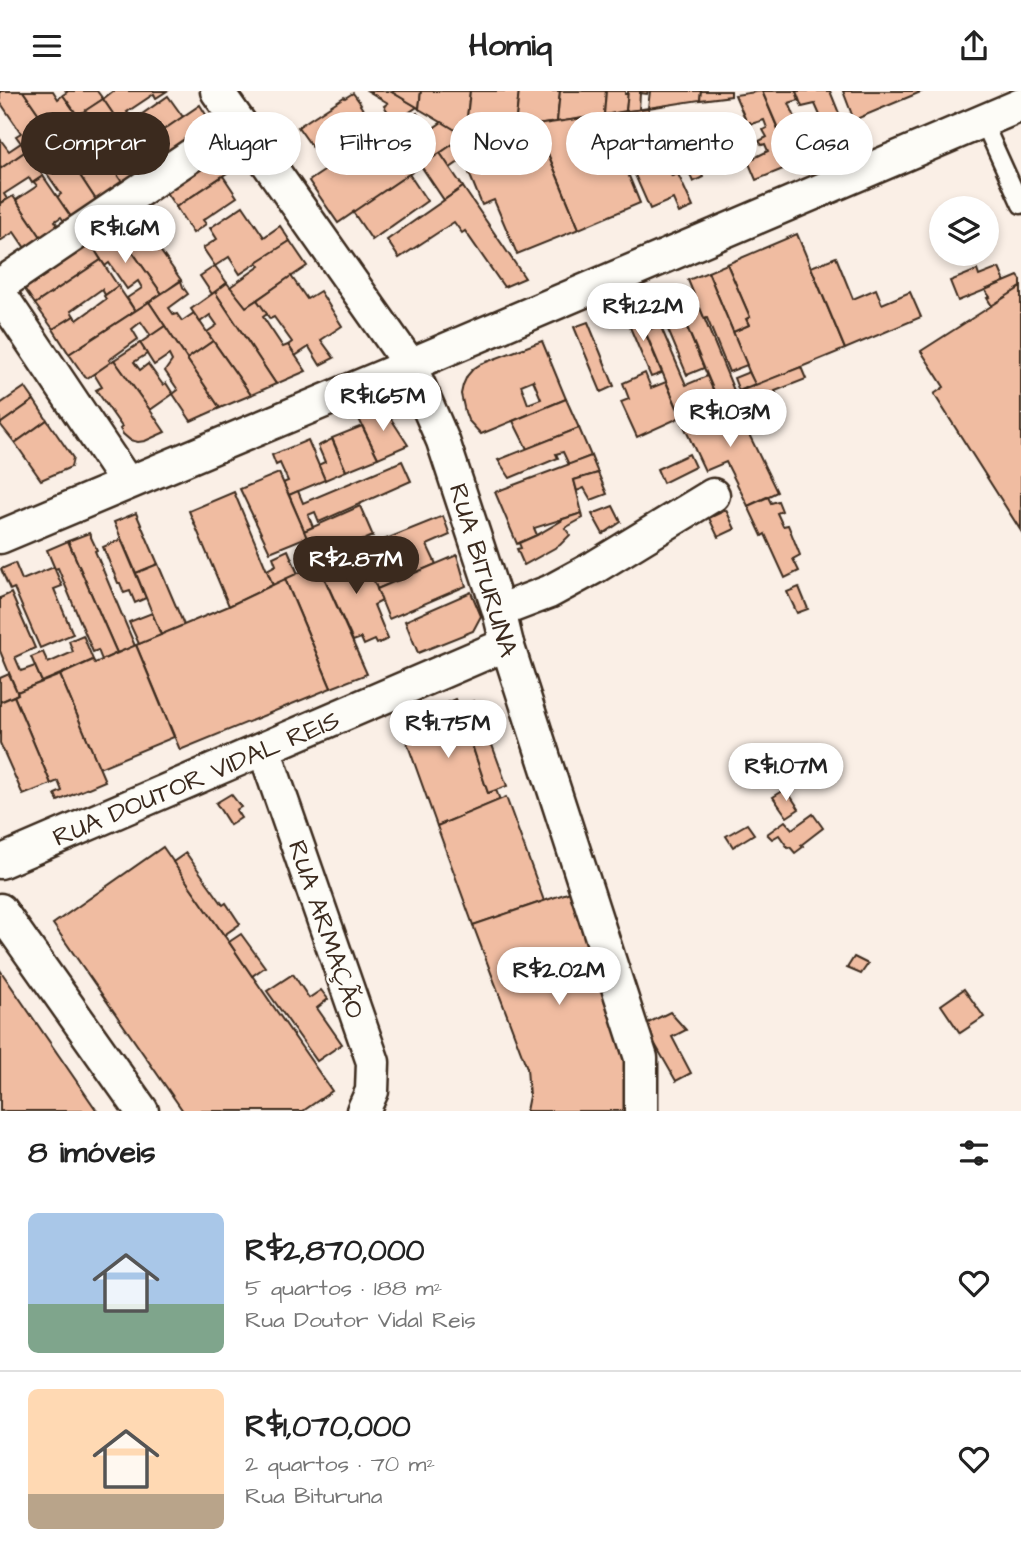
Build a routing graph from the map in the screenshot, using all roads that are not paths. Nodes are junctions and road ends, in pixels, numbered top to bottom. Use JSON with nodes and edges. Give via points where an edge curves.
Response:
{"nodes":[{"id":1,"x":218,"y":91,"type":"edge"},
{"id":2,"x":1021,"y":105,"type":"edge"},
{"id":3,"x":232,"y":112,"type":"edge"},
{"id":4,"x":983,"y":121,"type":"junction"},
{"id":5,"x":184,"y":160,"type":"edge"},
{"id":6,"x":276,"y":175,"type":"edge"},
{"id":7,"x":1021,"y":205,"type":"edge"},
{"id":8,"x":0,"y":285,"type":"edge"},
{"id":9,"x":0,"y":294,"type":"edge"},
{"id":10,"x":410,"y":365,"type":"junction"},
{"id":11,"x":127,"y":483,"type":"junction"},
{"id":12,"x":713,"y":495,"type":"dead end"},
{"id":13,"x":0,"y":537,"type":"edge"},
{"id":14,"x":499,"y":611,"type":"junction"},
{"id":15,"x":507,"y":644,"type":"junction"},
{"id":16,"x":264,"y":749,"type":"junction"},
{"id":17,"x":0,"y":862,"type":"edge"},
{"id":18,"x":0,"y":910,"type":"edge"},
{"id":19,"x":142,"y":1111,"type":"edge"},
{"id":20,"x":363,"y":1111,"type":"edge"},
{"id":21,"x":641,"y":1111,"type":"edge"}],
"edges":[{"from":1,"to":3,"type":"street","name":"RUA BITURUNA"},
{"from":2,"to":4,"type":"street"},
{"from":4,"to":7,"type":"lane"},
{"from":4,"to":10,"type":"street"},
{"from":5,"to":8,"type":"street"},
{"from":6,"to":10,"type":"street","name":"RUA BITURUNA"},
{"from":9,"to":11,"type":"street"},
{"from":10,"to":11,"type":"street"},
{"from":10,"to":14,"type":"street","name":"RUA BITURUNA","via":[[443,441]]},
{"from":11,"to":13,"type":"street"},
{"from":12,"to":14,"type":"street","via":[[549,592]]},
{"from":14,"to":15,"type":"street","name":"RUA BITURUNA"},
{"from":15,"to":16,"type":"street","name":"RUA DOUTOR VIDAL REIS"},
{"from":15,"to":21,"type":"street","name":"RUA BITURUNA","via":[[642,1058]]},
{"from":16,"to":17,"type":"street","name":"RUA DOUTOR VIDAL REIS"},
{"from":16,"to":20,"type":"street","name":"RUA ARMAÇÃO","via":[[373,1062],[372,1091]]},
{"from":18,"to":19,"type":"street"}]}
